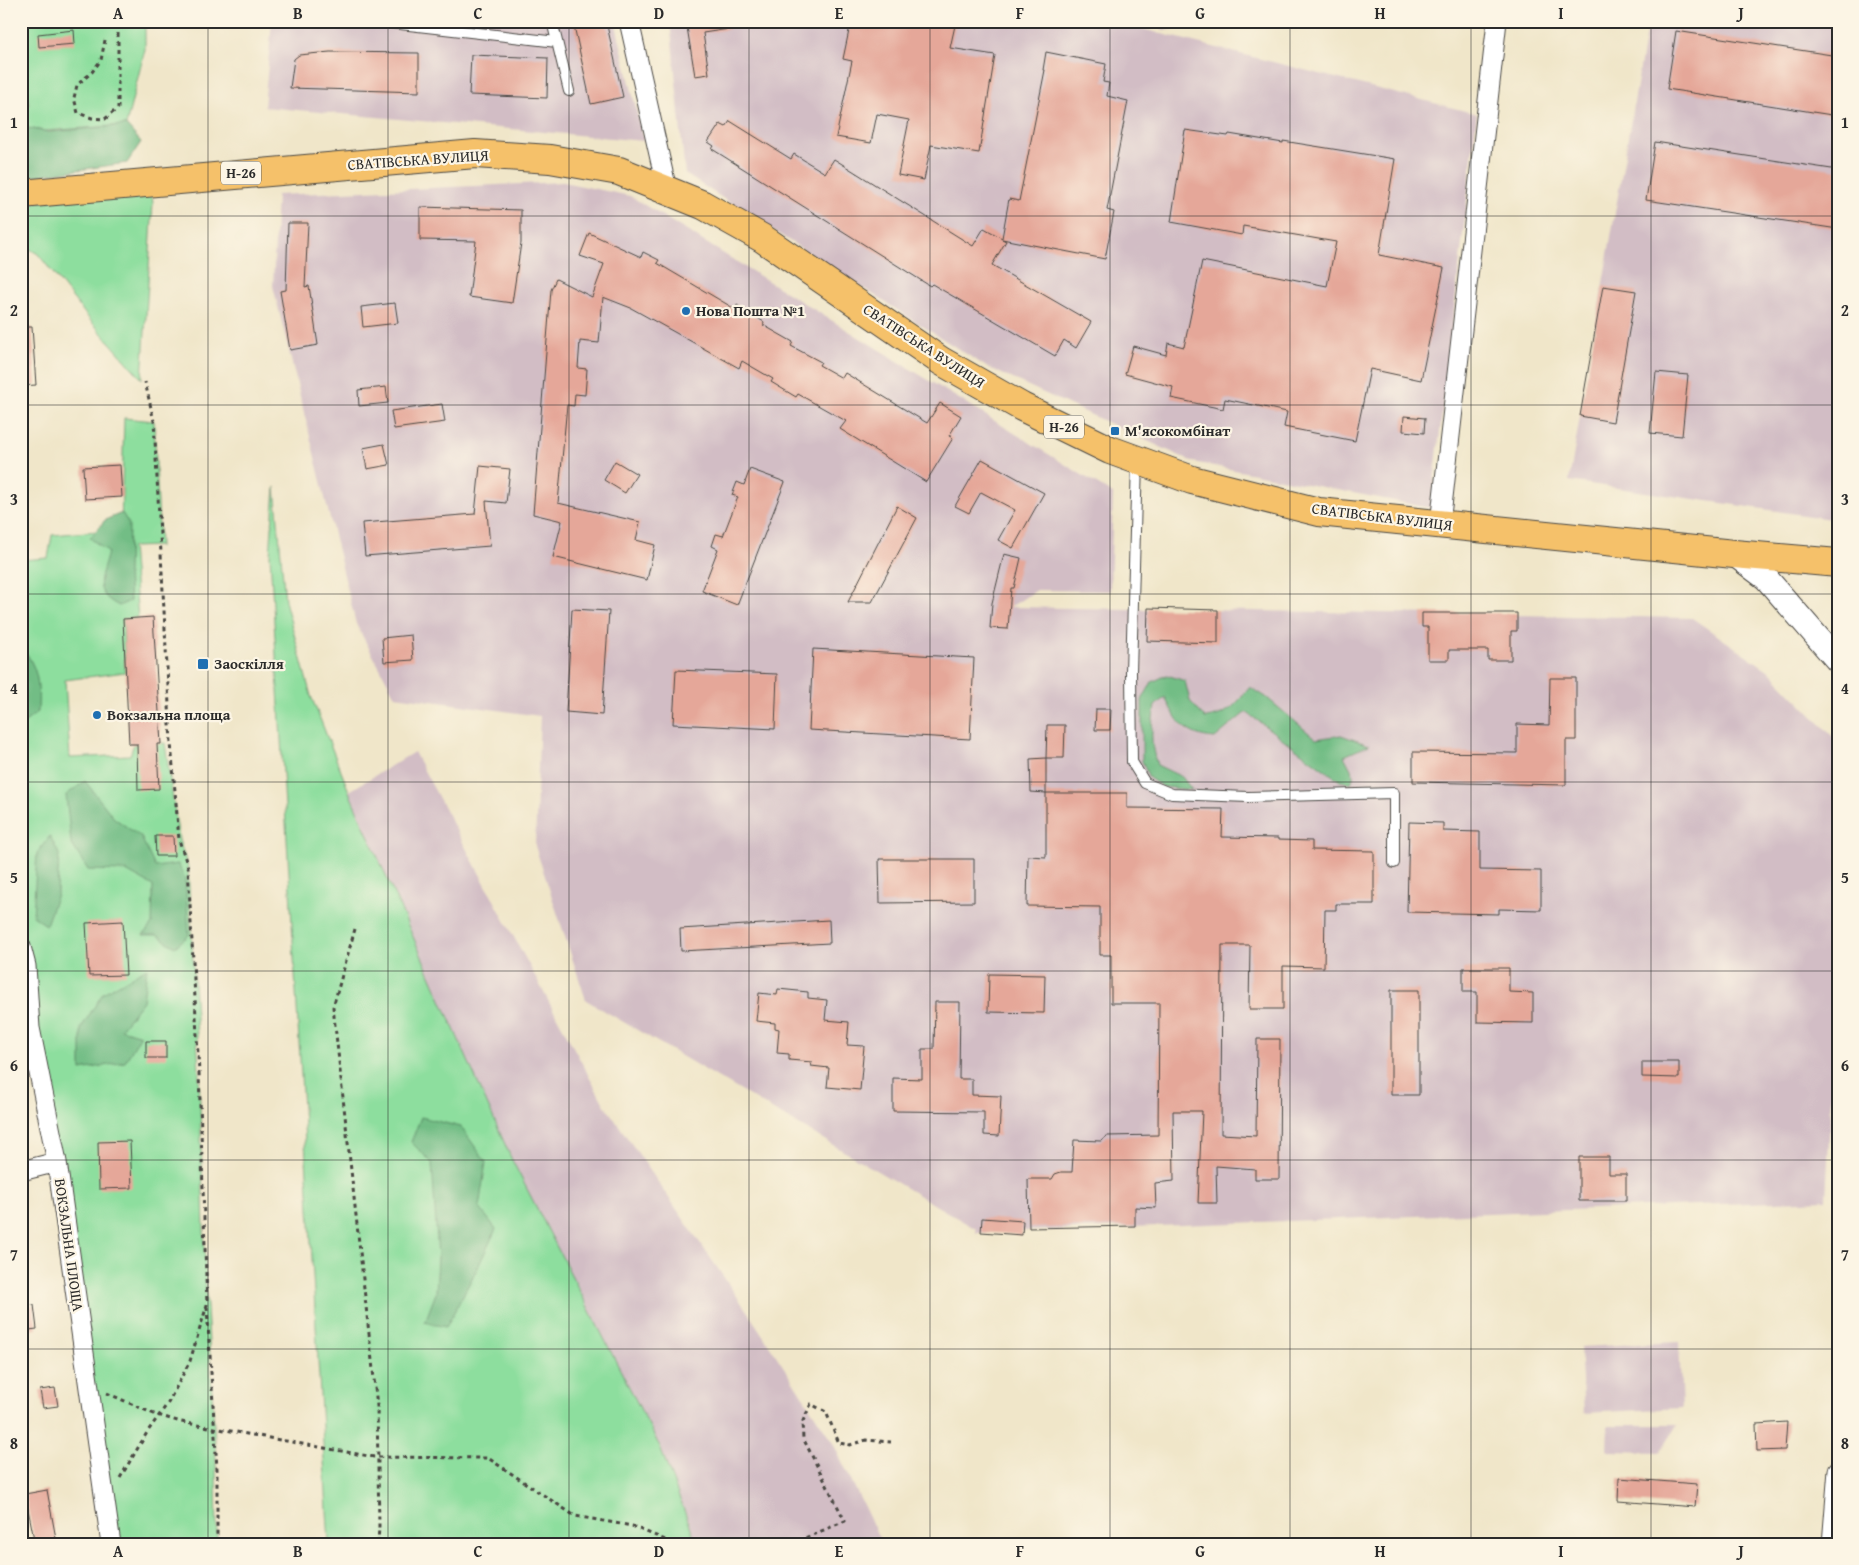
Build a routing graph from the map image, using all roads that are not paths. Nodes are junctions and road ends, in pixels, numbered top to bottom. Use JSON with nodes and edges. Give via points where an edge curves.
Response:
{"nodes":[{"id":1,"x":374,"y":21,"type":"edge"},
{"id":2,"x":552,"y":21,"type":"edge"},
{"id":3,"x":629,"y":21,"type":"edge"},
{"id":4,"x":1497,"y":21,"type":"edge"},
{"id":5,"x":557,"y":42,"type":"junction"},
{"id":6,"x":569,"y":91,"type":"dead end"},
{"id":7,"x":667,"y":190,"type":"junction"},
{"id":8,"x":21,"y":194,"type":"edge"},
{"id":9,"x":1137,"y":460,"type":"junction"},
{"id":10,"x":1440,"y":524,"type":"junction"},
{"id":11,"x":1734,"y":554,"type":"junction"},
{"id":12,"x":1838,"y":563,"type":"edge"},
{"id":13,"x":1838,"y":661,"type":"edge"},
{"id":14,"x":1394,"y":862,"type":"dead end"},
{"id":15,"x":21,"y":948,"type":"edge"},
{"id":16,"x":26,"y":1027,"type":"edge"},
{"id":17,"x":57,"y":1162,"type":"junction"},
{"id":18,"x":21,"y":1171,"type":"edge"},
{"id":19,"x":1838,"y":1470,"type":"edge"},
{"id":20,"x":111,"y":1544,"type":"edge"},
{"id":21,"x":1832,"y":1544,"type":"edge"}],
"edges":[{"from":1,"to":5,"type":"lane"},
{"from":2,"to":5,"type":"lane"},
{"from":3,"to":7,"type":"street"},
{"from":4,"to":10,"type":"street"},
{"from":5,"to":6,"type":"lane"},
{"from":7,"to":8,"type":"main road","name":"СВАТІВСЬКА ВУЛИЦЯ","number":"Н-26","via":[[619,171],[550,159],[475,154]]},
{"from":7,"to":9,"type":"main road","name":"СВАТІВСЬКА ВУЛИЦЯ","number":"Н-26","via":[[703,205],[762,238],[941,361],[1022,407]]},
{"from":9,"to":10,"type":"main road","name":"СВАТІВСЬКА ВУЛИЦЯ","number":"Н-26","via":[[1192,480],[1319,512]]},
{"from":9,"to":14,"type":"lane","via":[[1132,762],[1145,782],[1172,794],[1248,797],[1394,793]]},
{"from":10,"to":11,"type":"main road","name":"СВАТІВСЬКА ВУЛИЦЯ","number":"Н-26"},
{"from":11,"to":12,"type":"main road","name":"СВАТІВСЬКА ВУЛИЦЯ","number":"Н-26"},
{"from":11,"to":13,"type":"street","via":[[1766,578]]},
{"from":15,"to":16,"type":"street","name":"ВОКЗАЛЬНА ПЛОЩА","via":[[26,966]]},
{"from":16,"to":17,"type":"street","name":"ВОКЗАЛЬНА ПЛОЩА"},
{"from":17,"to":18,"type":"street"},
{"from":17,"to":20,"type":"street","name":"ВОКЗАЛЬНА ПЛОЩА"},
{"from":19,"to":21,"type":"street"}]}
